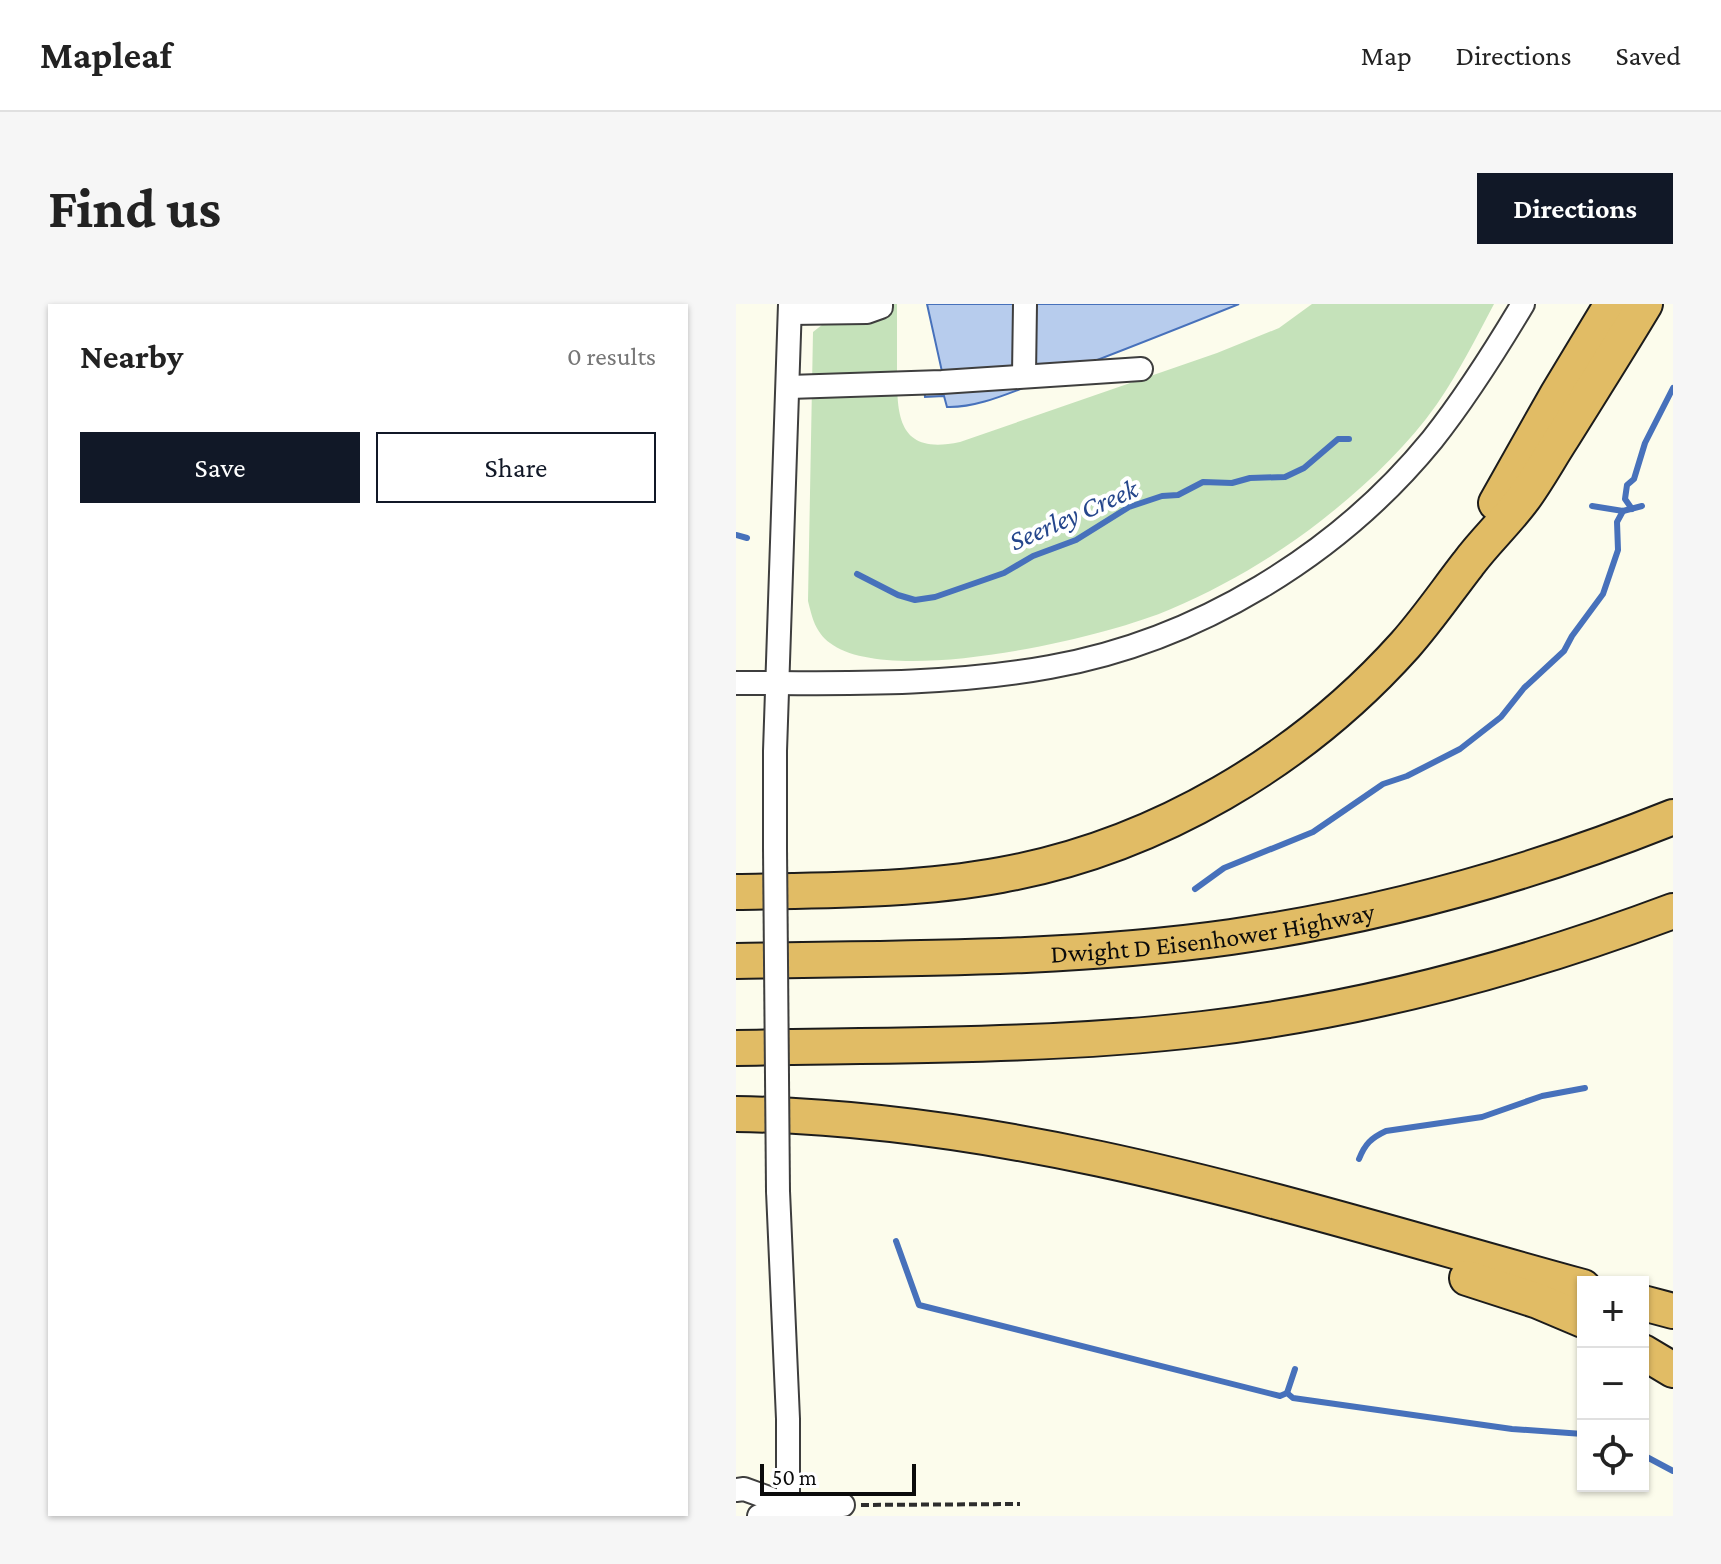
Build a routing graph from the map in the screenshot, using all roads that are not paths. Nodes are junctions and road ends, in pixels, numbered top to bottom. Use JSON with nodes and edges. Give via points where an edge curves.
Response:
{"nodes":[{"id":1,"x":881,"y":304,"type":"edge"},
{"id":2,"x":1025,"y":304,"type":"edge"},
{"id":3,"x":1523,"y":304,"type":"edge"},
{"id":4,"x":1612,"y":304,"type":"edge"},
{"id":5,"x":1645,"y":304,"type":"edge"},
{"id":6,"x":790,"y":308,"type":"edge"},
{"id":7,"x":1141,"y":369,"type":"dead end"},
{"id":8,"x":1024,"y":375,"type":"junction"},
{"id":9,"x":789,"y":387,"type":"junction"},
{"id":10,"x":1469,"y":562,"type":"junction"},
{"id":11,"x":736,"y":683,"type":"edge"},
{"id":12,"x":778,"y":683,"type":"junction"},
{"id":13,"x":1673,"y":817,"type":"edge"},
{"id":14,"x":736,"y":892,"type":"edge"},
{"id":15,"x":1673,"y":911,"type":"edge"},
{"id":16,"x":736,"y":961,"type":"edge"},
{"id":17,"x":736,"y":1048,"type":"edge"},
{"id":18,"x":736,"y":1114,"type":"edge"},
{"id":19,"x":1028,"y":1145,"type":"junction"},
{"id":20,"x":1577,"y":1285,"type":"edge"},
{"id":21,"x":1649,"y":1305,"type":"edge"},
{"id":22,"x":1673,"y":1311,"type":"edge"},
{"id":23,"x":1577,"y":1317,"type":"edge"},
{"id":24,"x":1649,"y":1356,"type":"edge"},
{"id":25,"x":1673,"y":1370,"type":"edge"},
{"id":26,"x":736,"y":1490,"type":"edge"},
{"id":27,"x":843,"y":1505,"type":"road end"},
{"id":28,"x":788,"y":1510,"type":"edge"},
{"id":29,"x":759,"y":1516,"type":"edge"}],
"edges":[{"from":1,"to":6,"type":"street","via":[[867,312]]},
{"from":2,"to":8,"type":"street"},
{"from":3,"to":12,"type":"street","via":[[1454,410],[1391,485],[1315,551],[1204,616],[1133,646],[1034,670],[958,679]]},
{"from":4,"to":10,"type":"highway","via":[[1503,488]]},
{"from":5,"to":10,"type":"highway","via":[[1523,499]]},
{"from":6,"to":9,"type":"street"},
{"from":7,"to":8,"type":"street"},
{"from":8,"to":9,"type":"street"},
{"from":9,"to":12,"type":"street"},
{"from":10,"to":14,"type":"highway","via":[[1405,645],[1351,699],[1250,776],[1145,831],[1041,865],[966,880],[885,889]]},
{"from":11,"to":12,"type":"street"},
{"from":12,"to":28,"type":"street","bridge":true,"via":[[778,1191]]},
{"from":13,"to":16,"type":"highway","name":"Dwight D Eisenhower Highway","via":[[1465,888],[1278,930],[1081,951]]},
{"from":15,"to":17,"type":"highway","via":[[1436,986],[1203,1029],[1068,1040]]},
{"from":18,"to":19,"type":"highway","via":[[892,1125]]},
{"from":19,"to":20,"type":"highway","via":[[1206,1182]]},
{"from":19,"to":23,"type":"highway","via":[[1461,1276]]},
{"from":21,"to":22,"type":"highway"},
{"from":24,"to":25,"type":"highway"},
{"from":26,"to":28,"type":"street"},
{"from":27,"to":28,"type":"street"},
{"from":28,"to":29,"type":"street"}]}
